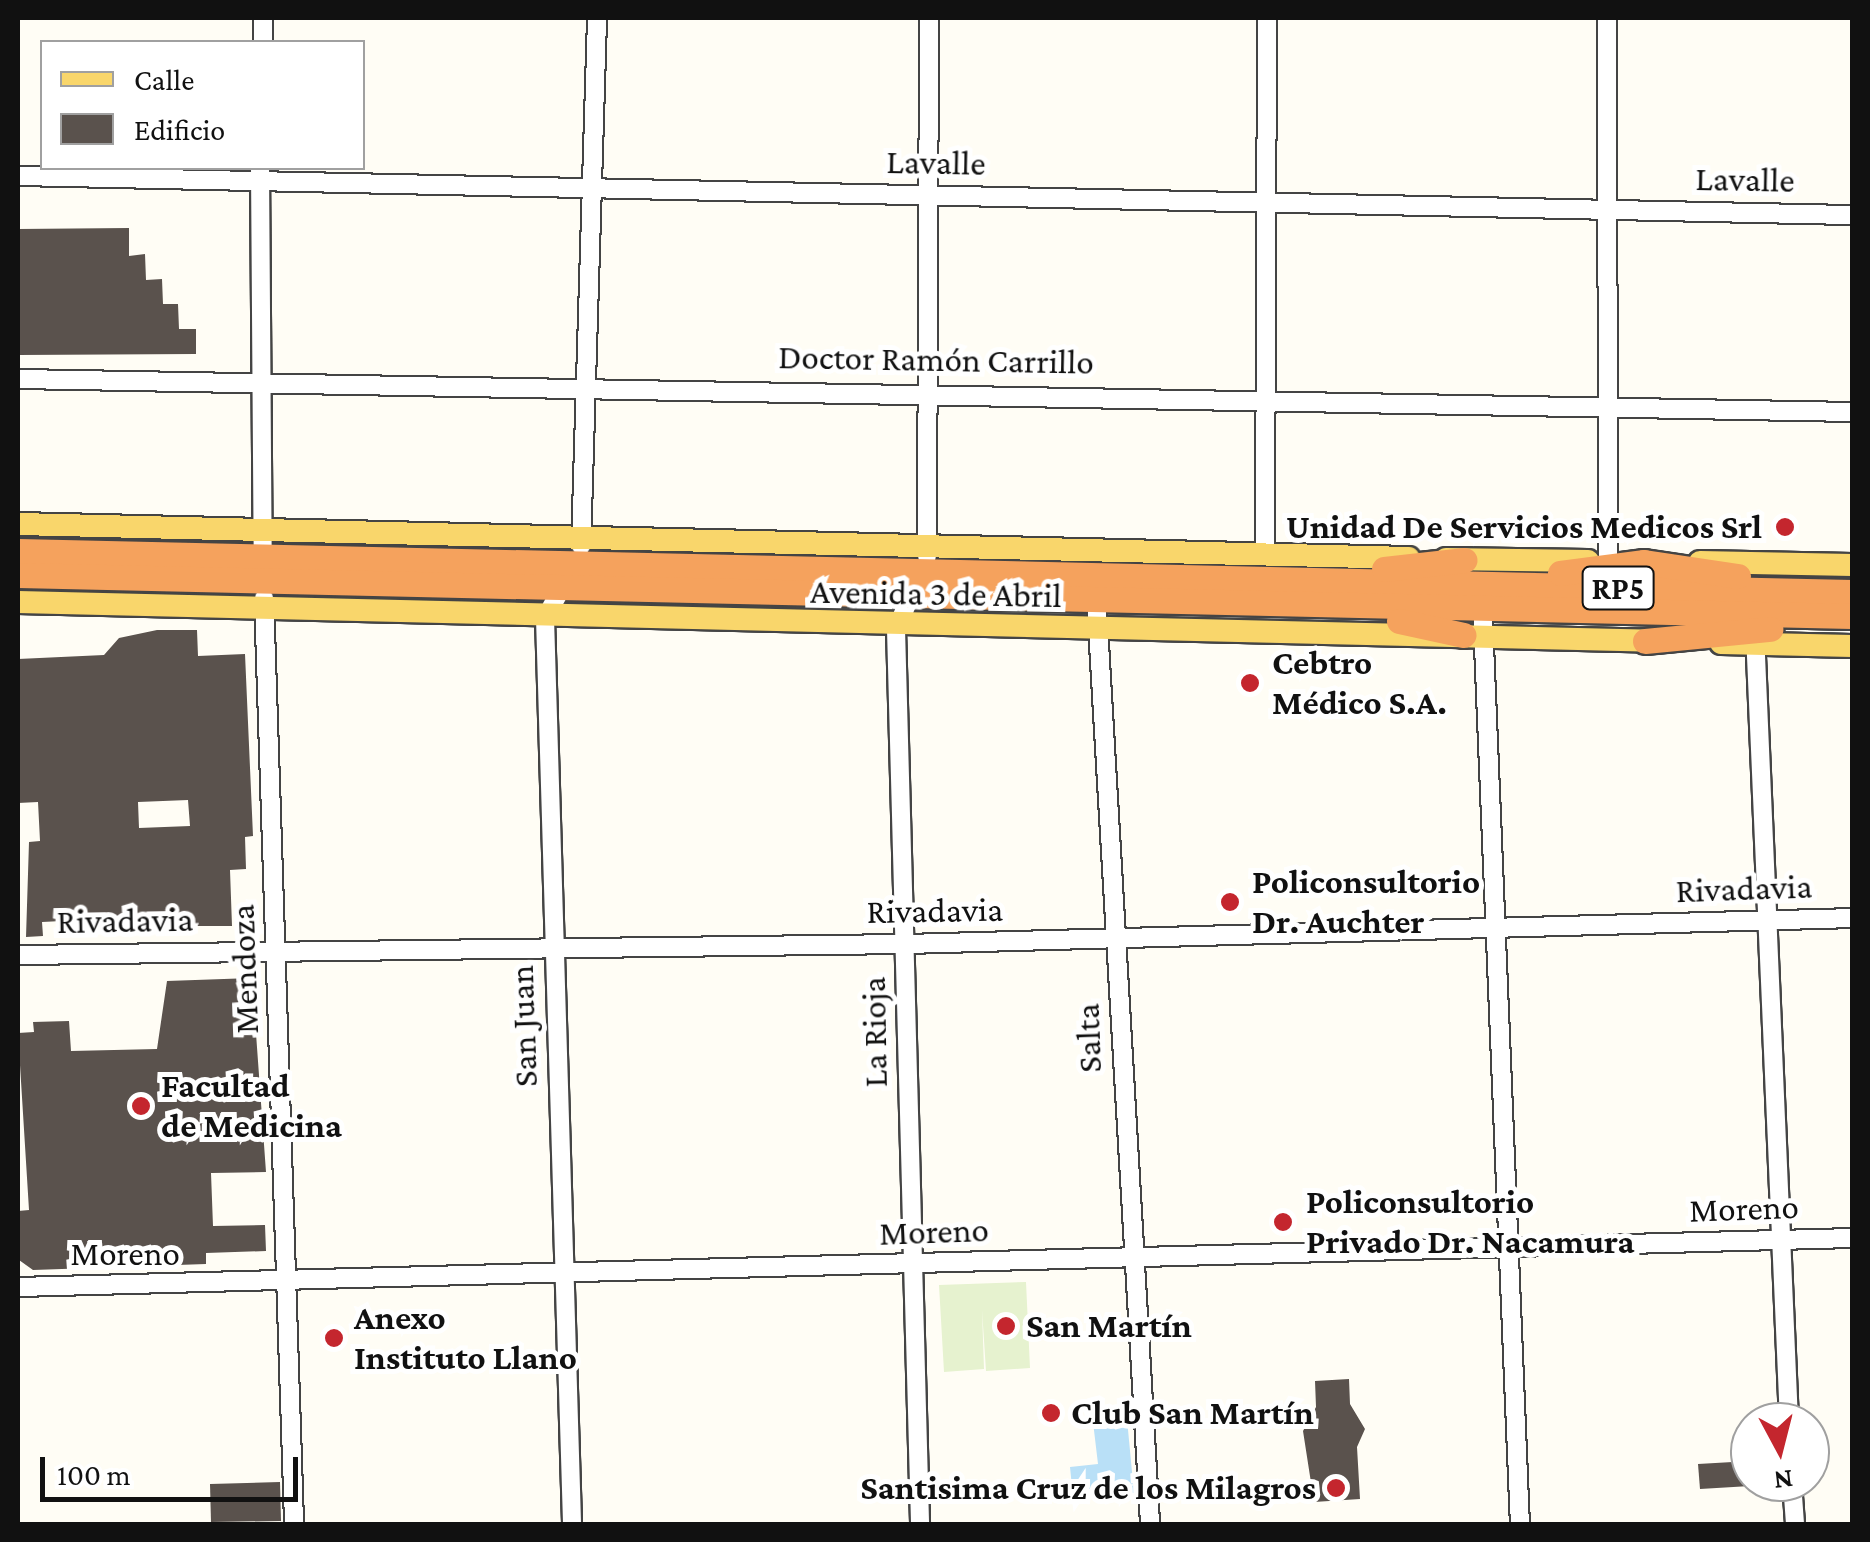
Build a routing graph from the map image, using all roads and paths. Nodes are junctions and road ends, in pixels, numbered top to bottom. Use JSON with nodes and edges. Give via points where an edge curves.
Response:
{"nodes":[{"id":1,"x":598,"y":18,"type":"edge"},
{"id":2,"x":929,"y":18,"type":"edge"},
{"id":3,"x":1268,"y":18,"type":"edge"},
{"id":4,"x":1608,"y":18,"type":"edge"},
{"id":5,"x":260,"y":175,"type":"edge"},
{"id":6,"x":18,"y":176,"type":"edge"},
{"id":7,"x":592,"y":185,"type":"junction"},
{"id":8,"x":931,"y":196,"type":"junction"},
{"id":9,"x":1265,"y":203,"type":"junction"},
{"id":10,"x":1605,"y":210,"type":"junction"},
{"id":11,"x":1852,"y":215,"type":"edge"},
{"id":12,"x":18,"y":379,"type":"edge"},
{"id":13,"x":262,"y":384,"type":"junction"},
{"id":14,"x":590,"y":388,"type":"junction"},
{"id":15,"x":931,"y":391,"type":"junction"},
{"id":16,"x":1264,"y":400,"type":"junction"},
{"id":17,"x":1601,"y":405,"type":"junction"},
{"id":18,"x":1852,"y":412,"type":"edge"},
{"id":19,"x":18,"y":524,"type":"edge"},
{"id":20,"x":262,"y":531,"type":"junction"},
{"id":21,"x":585,"y":535,"type":"junction"},
{"id":22,"x":930,"y":545,"type":"junction"},
{"id":23,"x":1095,"y":550,"type":"junction"},
{"id":24,"x":18,"y":551,"type":"edge"},
{"id":25,"x":1265,"y":555,"type":"junction"},
{"id":26,"x":1608,"y":562,"type":"junction"},
{"id":27,"x":1644,"y":562,"type":"junction"},
{"id":28,"x":1852,"y":565,"type":"edge"},
{"id":29,"x":574,"y":566,"type":"junction"},
{"id":30,"x":263,"y":571,"type":"junction"},
{"id":31,"x":18,"y":575,"type":"edge"},
{"id":32,"x":1852,"y":584,"type":"edge"},
{"id":33,"x":914,"y":588,"type":"junction"},
{"id":34,"x":562,"y":590,"type":"junction"},
{"id":35,"x":1096,"y":591,"type":"junction"},
{"id":36,"x":1852,"y":592,"type":"edge"},
{"id":37,"x":1199,"y":593,"type":"junction"},
{"id":38,"x":1477,"y":594,"type":"junction"},
{"id":39,"x":18,"y":602,"type":"edge"},
{"id":40,"x":1754,"y":603,"type":"junction"},
{"id":41,"x":264,"y":610,"type":"junction"},
{"id":42,"x":1852,"y":616,"type":"edge"},
{"id":43,"x":545,"y":618,"type":"junction"},
{"id":44,"x":1852,"y":624,"type":"edge"},
{"id":45,"x":896,"y":628,"type":"junction"},
{"id":46,"x":1096,"y":632,"type":"junction"},
{"id":47,"x":1646,"y":641,"type":"joint"},
{"id":48,"x":1852,"y":646,"type":"edge"},
{"id":49,"x":1852,"y":918,"type":"edge"},
{"id":50,"x":1762,"y":921,"type":"junction"},
{"id":51,"x":1495,"y":929,"type":"junction"},
{"id":52,"x":1118,"y":940,"type":"junction"},
{"id":53,"x":554,"y":943,"type":"junction"},
{"id":54,"x":906,"y":944,"type":"junction"},
{"id":55,"x":276,"y":951,"type":"junction"},
{"id":56,"x":18,"y":955,"type":"edge"},
{"id":57,"x":1852,"y":1238,"type":"edge"},
{"id":58,"x":1777,"y":1240,"type":"junction"},
{"id":59,"x":1508,"y":1250,"type":"junction"},
{"id":60,"x":1129,"y":1258,"type":"junction"},
{"id":61,"x":912,"y":1266,"type":"junction"},
{"id":62,"x":564,"y":1277,"type":"junction"},
{"id":63,"x":289,"y":1286,"type":"junction"},
{"id":64,"x":18,"y":1287,"type":"edge"},
{"id":65,"x":1787,"y":1402,"type":"edge"},
{"id":66,"x":294,"y":1524,"type":"edge"},
{"id":67,"x":572,"y":1524,"type":"edge"},
{"id":68,"x":920,"y":1524,"type":"edge"},
{"id":69,"x":1150,"y":1524,"type":"edge"},
{"id":70,"x":1520,"y":1524,"type":"edge"}],
"edges":[{"from":1,"to":7,"type":"street"},
{"from":2,"to":8,"type":"street","name":"La Rioja"},
{"from":3,"to":9,"type":"street"},
{"from":4,"to":10,"type":"street"},
{"from":5,"to":6,"type":"street","name":"Lavalle"},
{"from":5,"to":7,"type":"street","name":"Lavalle"},
{"from":5,"to":13,"type":"street","name":"Mendoza"},
{"from":7,"to":8,"type":"street","name":"Lavalle"},
{"from":7,"to":14,"type":"street"},
{"from":8,"to":9,"type":"street","name":"Lavalle"},
{"from":8,"to":15,"type":"street","name":"La Rioja"},
{"from":9,"to":10,"type":"street","name":"Lavalle"},
{"from":9,"to":16,"type":"street"},
{"from":10,"to":11,"type":"street","name":"Lavalle"},
{"from":10,"to":17,"type":"street"},
{"from":12,"to":13,"type":"street","name":"Doctor Ramón Carrillo"},
{"from":13,"to":14,"type":"street","name":"Doctor Ramón Carrillo"},
{"from":13,"to":20,"type":"street","name":"Mendoza"},
{"from":14,"to":15,"type":"street","name":"Doctor Ramón Carrillo"},
{"from":14,"to":21,"type":"street"},
{"from":15,"to":16,"type":"street","name":"Doctor Ramón Carrillo"},
{"from":15,"to":22,"type":"street","name":"La Rioja"},
{"from":16,"to":17,"type":"street","name":"Doctor Ramón Carrillo"},
{"from":16,"to":25,"type":"street"},
{"from":17,"to":18,"type":"street","name":"Doctor Ramón Carrillo"},
{"from":17,"to":26,"type":"street"},
{"from":19,"to":20,"type":"main road","name":"Avenida 3 de Abril"},
{"from":20,"to":21,"type":"main road","name":"Avenida 3 de Abril"},
{"from":20,"to":30,"type":"street","name":"Mendoza"},
{"from":21,"to":22,"type":"main road","name":"Avenida 3 de Abril"},
{"from":21,"to":29,"type":"street"},
{"from":22,"to":23,"type":"main road","name":"Avenida 3 de Abril"},
{"from":22,"to":33,"type":"street","name":"La Rioja"},
{"from":23,"to":25,"type":"main road","name":"Avenida 3 de Abril"},
{"from":23,"to":35,"type":"street","name":"Salta"},
{"from":24,"to":30,"type":"highway","name":"Avenida 3 de Abril"},
{"from":25,"to":38,"type":"main road","name":"Avenida 3 de Abril"},
{"from":26,"to":27,"type":"main road","name":"Avenida 3 de Abril"},
{"from":26,"to":38,"type":"main road","name":"Avenida 3 de Abril"},
{"from":27,"to":38,"type":"highway"},
{"from":27,"to":40,"type":"highway"},
{"from":28,"to":40,"type":"main road","name":"Avenida 3 de Abril"},
{"from":29,"to":30,"type":"highway","name":"Avenida 3 de Abril"},
{"from":29,"to":33,"type":"highway","name":"Avenida 3 de Abril"},
{"from":29,"to":34,"type":"street"},
{"from":30,"to":31,"type":"highway","name":"Avenida 3 de Abril"},
{"from":30,"to":34,"type":"highway","name":"Avenida 3 de Abril"},
{"from":30,"to":41,"type":"street","name":"Mendoza"},
{"from":32,"to":40,"type":"highway"},
{"from":33,"to":34,"type":"highway","name":"Avenida 3 de Abril"},
{"from":33,"to":35,"type":"highway","name":"Avenida 3 de Abril"},
{"from":33,"to":45,"type":"street","name":"La Rioja"},
{"from":34,"to":43,"type":"street"},
{"from":35,"to":37,"type":"highway","name":"Avenida 3 de Abril"},
{"from":35,"to":46,"type":"street","name":"Salta"},
{"from":36,"to":40,"type":"highway","name":"Avenida 3 de Abril"},
{"from":37,"to":38,"type":"highway"},
{"from":37,"to":38,"type":"highway"},
{"from":38,"to":40,"type":"highway","name":"Avenida 3 de Abril"},
{"from":38,"to":46,"type":"main road","name":"Avenida 3 de Abril"},
{"from":38,"to":47,"type":"main road","name":"Avenida 3 de Abril"},
{"from":38,"to":51,"type":"street"},
{"from":39,"to":41,"type":"main road","name":"Avenida 3 de Abril"},
{"from":40,"to":42,"type":"highway","name":"Avenida 3 de Abril"},
{"from":40,"to":44,"type":"highway"},
{"from":40,"to":47,"type":"highway"},
{"from":40,"to":48,"type":"main road","name":"Avenida 3 de Abril"},
{"from":40,"to":50,"type":"street"},
{"from":41,"to":43,"type":"main road","name":"Avenida 3 de Abril"},
{"from":41,"to":55,"type":"street","name":"Mendoza"},
{"from":43,"to":45,"type":"main road","name":"Avenida 3 de Abril"},
{"from":43,"to":53,"type":"street","name":"San Juan"},
{"from":45,"to":46,"type":"main road","name":"Avenida 3 de Abril"},
{"from":45,"to":54,"type":"street","name":"La Rioja"},
{"from":46,"to":52,"type":"street","name":"Salta"},
{"from":49,"to":50,"type":"street","name":"Rivadavia"},
{"from":50,"to":51,"type":"street","name":"Rivadavia"},
{"from":50,"to":58,"type":"street"},
{"from":51,"to":52,"type":"street","name":"Rivadavia"},
{"from":51,"to":59,"type":"street"},
{"from":52,"to":54,"type":"street","name":"Rivadavia"},
{"from":52,"to":60,"type":"street","name":"Salta"},
{"from":53,"to":54,"type":"street","name":"Rivadavia"},
{"from":53,"to":55,"type":"street","name":"Rivadavia"},
{"from":53,"to":62,"type":"street","name":"San Juan"},
{"from":54,"to":61,"type":"street","name":"La Rioja"},
{"from":55,"to":56,"type":"street","name":"Rivadavia"},
{"from":55,"to":63,"type":"street","name":"Mendoza"},
{"from":57,"to":58,"type":"street","name":"Moreno"},
{"from":58,"to":59,"type":"street","name":"Moreno"},
{"from":58,"to":65,"type":"street"},
{"from":59,"to":60,"type":"street","name":"Moreno"},
{"from":59,"to":70,"type":"street"},
{"from":60,"to":61,"type":"street","name":"Moreno"},
{"from":60,"to":69,"type":"street","name":"Salta"},
{"from":61,"to":62,"type":"street","name":"Moreno"},
{"from":61,"to":68,"type":"street","name":"La Rioja"},
{"from":62,"to":63,"type":"street","name":"Moreno"},
{"from":62,"to":67,"type":"street","name":"San Juan"},
{"from":63,"to":64,"type":"street","name":"Moreno"},
{"from":63,"to":66,"type":"street","name":"Mendoza"}]}
